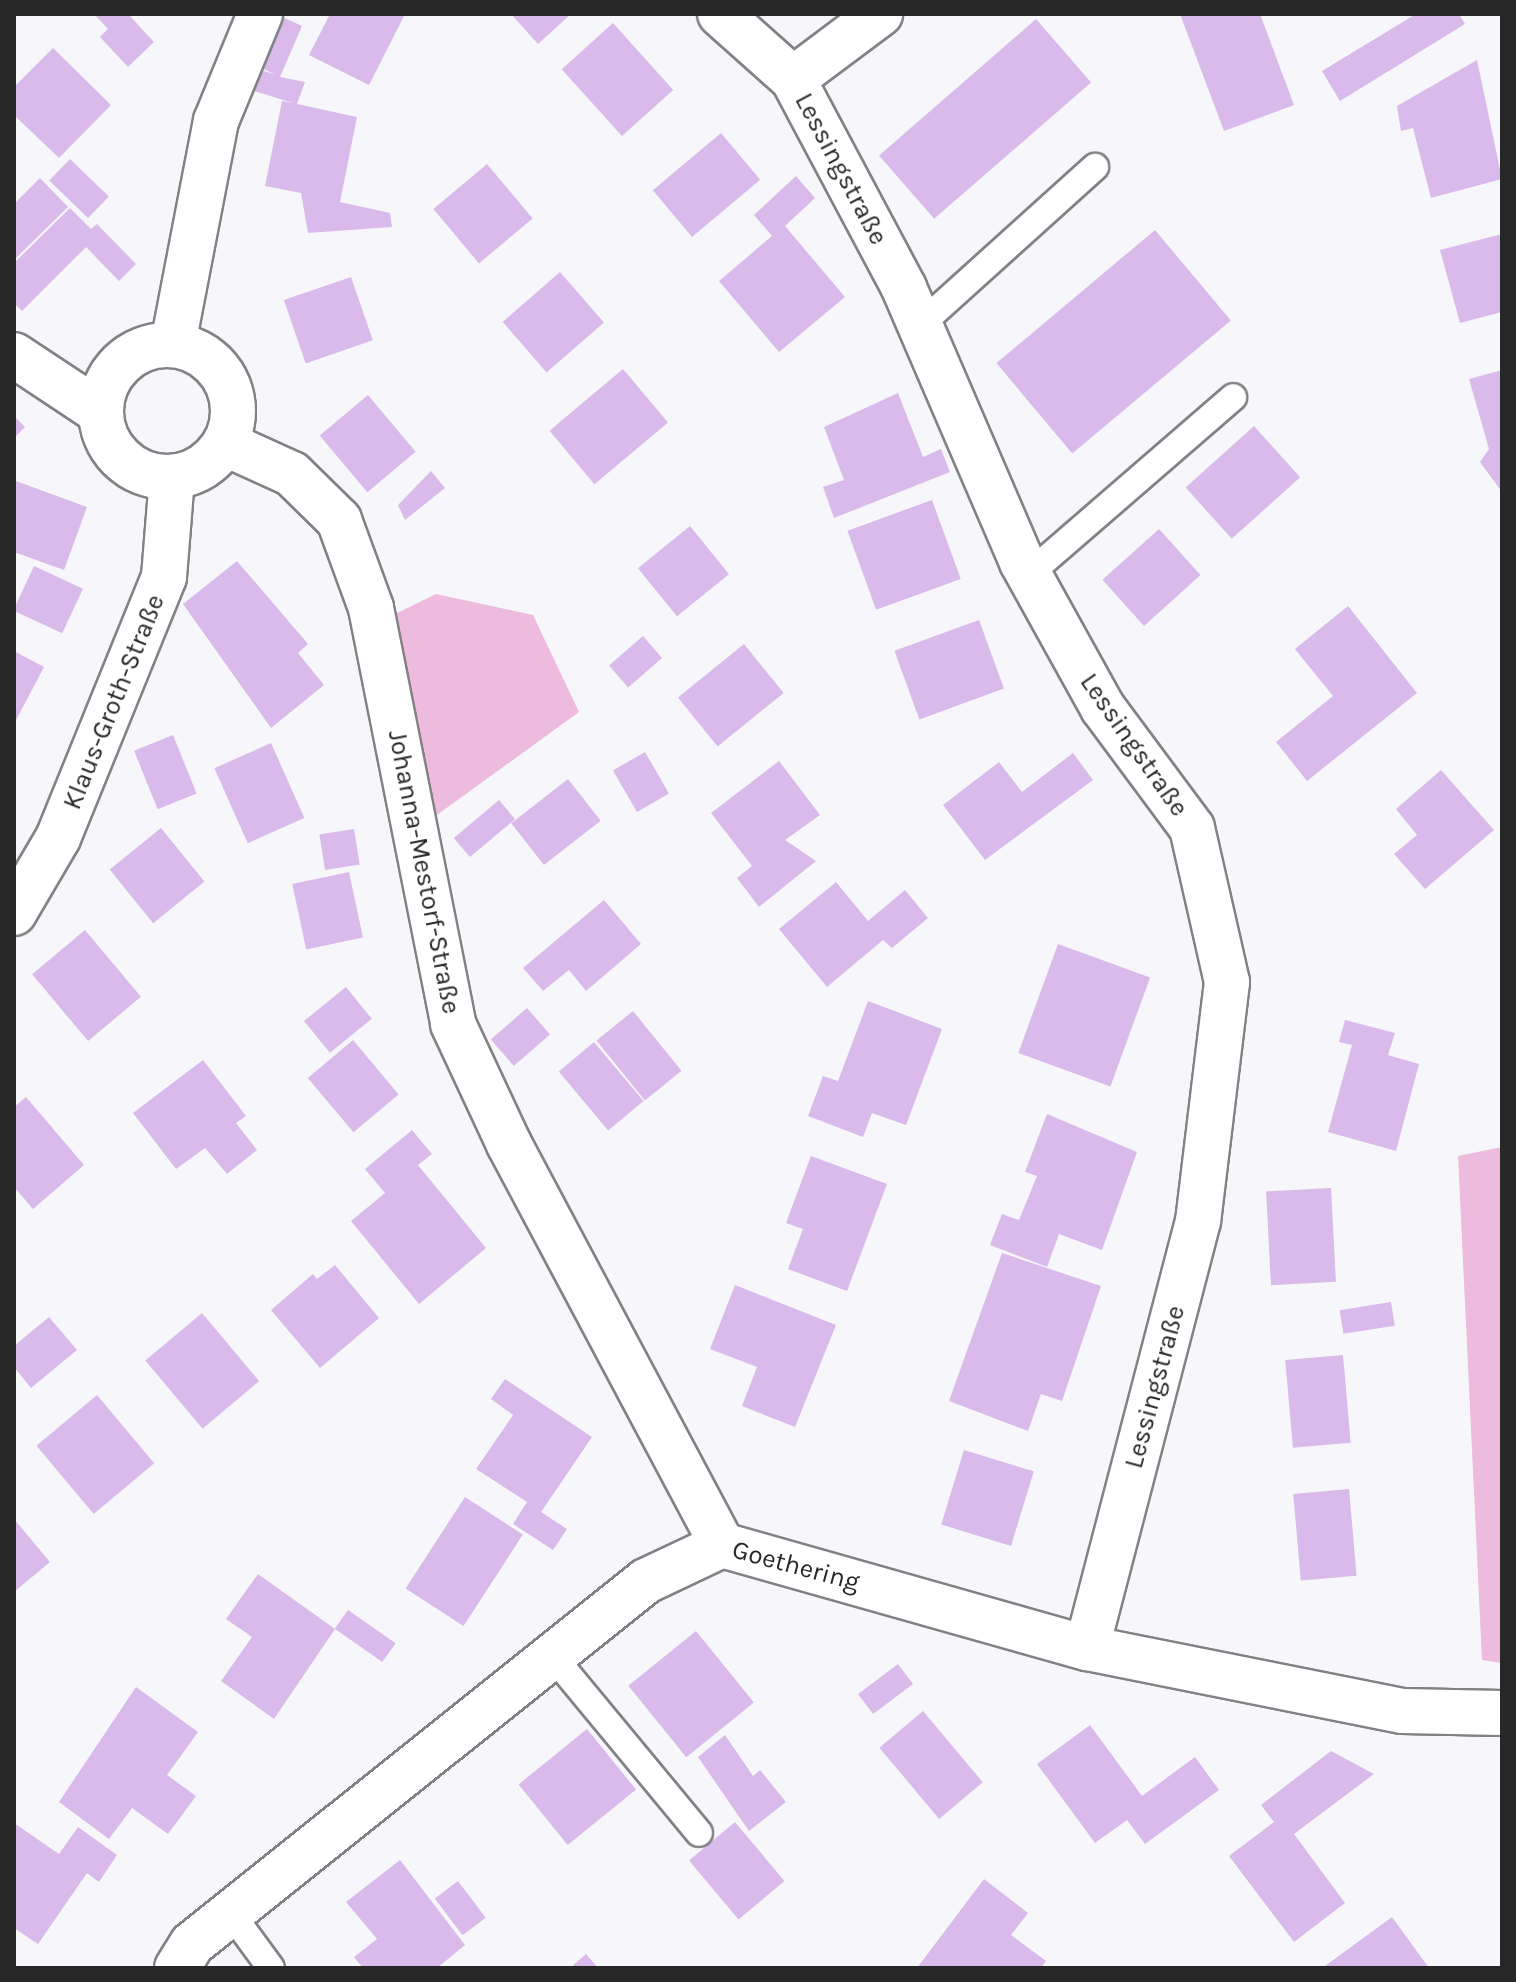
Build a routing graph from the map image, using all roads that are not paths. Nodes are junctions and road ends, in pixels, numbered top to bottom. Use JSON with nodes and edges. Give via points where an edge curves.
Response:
{"nodes":[{"id":1,"x":260,"y":14,"type":"edge"},
{"id":2,"x":720,"y":14,"type":"edge"},
{"id":3,"x":880,"y":14,"type":"edge"},
{"id":4,"x":793,"y":79,"type":"junction"},
{"id":5,"x":1095,"y":167,"type":"dead end"},
{"id":6,"x":920,"y":325,"type":"junction"},
{"id":7,"x":173,"y":344,"type":"junction"},
{"id":8,"x":14,"y":355,"type":"edge"},
{"id":9,"x":1233,"y":397,"type":"dead end"},
{"id":10,"x":100,"y":412,"type":"junction"},
{"id":11,"x":226,"y":444,"type":"junction"},
{"id":12,"x":172,"y":478,"type":"junction"},
{"id":13,"x":1029,"y":574,"type":"junction"},
{"id":14,"x":14,"y":913,"type":"edge"},
{"id":15,"x":722,"y":1545,"type":"junction"},
{"id":16,"x":1087,"y":1648,"type":"junction"},
{"id":17,"x":551,"y":1654,"type":"junction"},
{"id":18,"x":1502,"y":1713,"type":"edge"},
{"id":19,"x":699,"y":1833,"type":"dead end"},
{"id":20,"x":230,"y":1912,"type":"junction"},
{"id":21,"x":177,"y":1968,"type":"edge"},
{"id":22,"x":271,"y":1968,"type":"edge"}],
"edges":[{"from":1,"to":7,"type":"street","via":[[216,121]]},
{"from":2,"to":4,"type":"street","name":"Lessingstraße"},
{"from":3,"to":4,"type":"street","name":"Lessingstraße"},
{"from":4,"to":6,"type":"street","name":"Lessingstraße"},
{"from":5,"to":6,"type":"lane"},
{"from":6,"to":13,"type":"street","name":"Lessingstraße"},
{"from":7,"to":10,"type":"street","via":[[131,355],[114,370]]},
{"from":7,"to":11,"type":"street","via":[[195,350],[227,380],[233,422]]},
{"from":8,"to":10,"type":"street"},
{"from":9,"to":13,"type":"lane"},
{"from":10,"to":12,"type":"street","via":[[104,433],[130,467]]},
{"from":11,"to":12,"type":"street","via":[[193,473]]},
{"from":11,"to":15,"type":"street","name":"Johanna-Mestorf-Straße","via":[[292,474],[339,520],[371,608],[453,1024],[509,1144]]},
{"from":12,"to":14,"type":"street","name":"Klaus-Groth-Straße","via":[[164,577],[58,838]]},
{"from":13,"to":16,"type":"street","name":"Lessingstraße","via":[[1103,708],[1192,828],[1227,982],[1198,1221]]},
{"from":15,"to":16,"type":"street","name":"Goethering"},
{"from":15,"to":17,"type":"street","name":"Goethering","via":[[646,1581]]},
{"from":16,"to":18,"type":"street","name":"Goethering","via":[[1403,1711]]},
{"from":17,"to":19,"type":"lane"},
{"from":17,"to":20,"type":"street","name":"Goethering"},
{"from":20,"to":21,"type":"street","name":"Goethering","via":[[192,1944]]},
{"from":20,"to":22,"type":"lane"}]}
